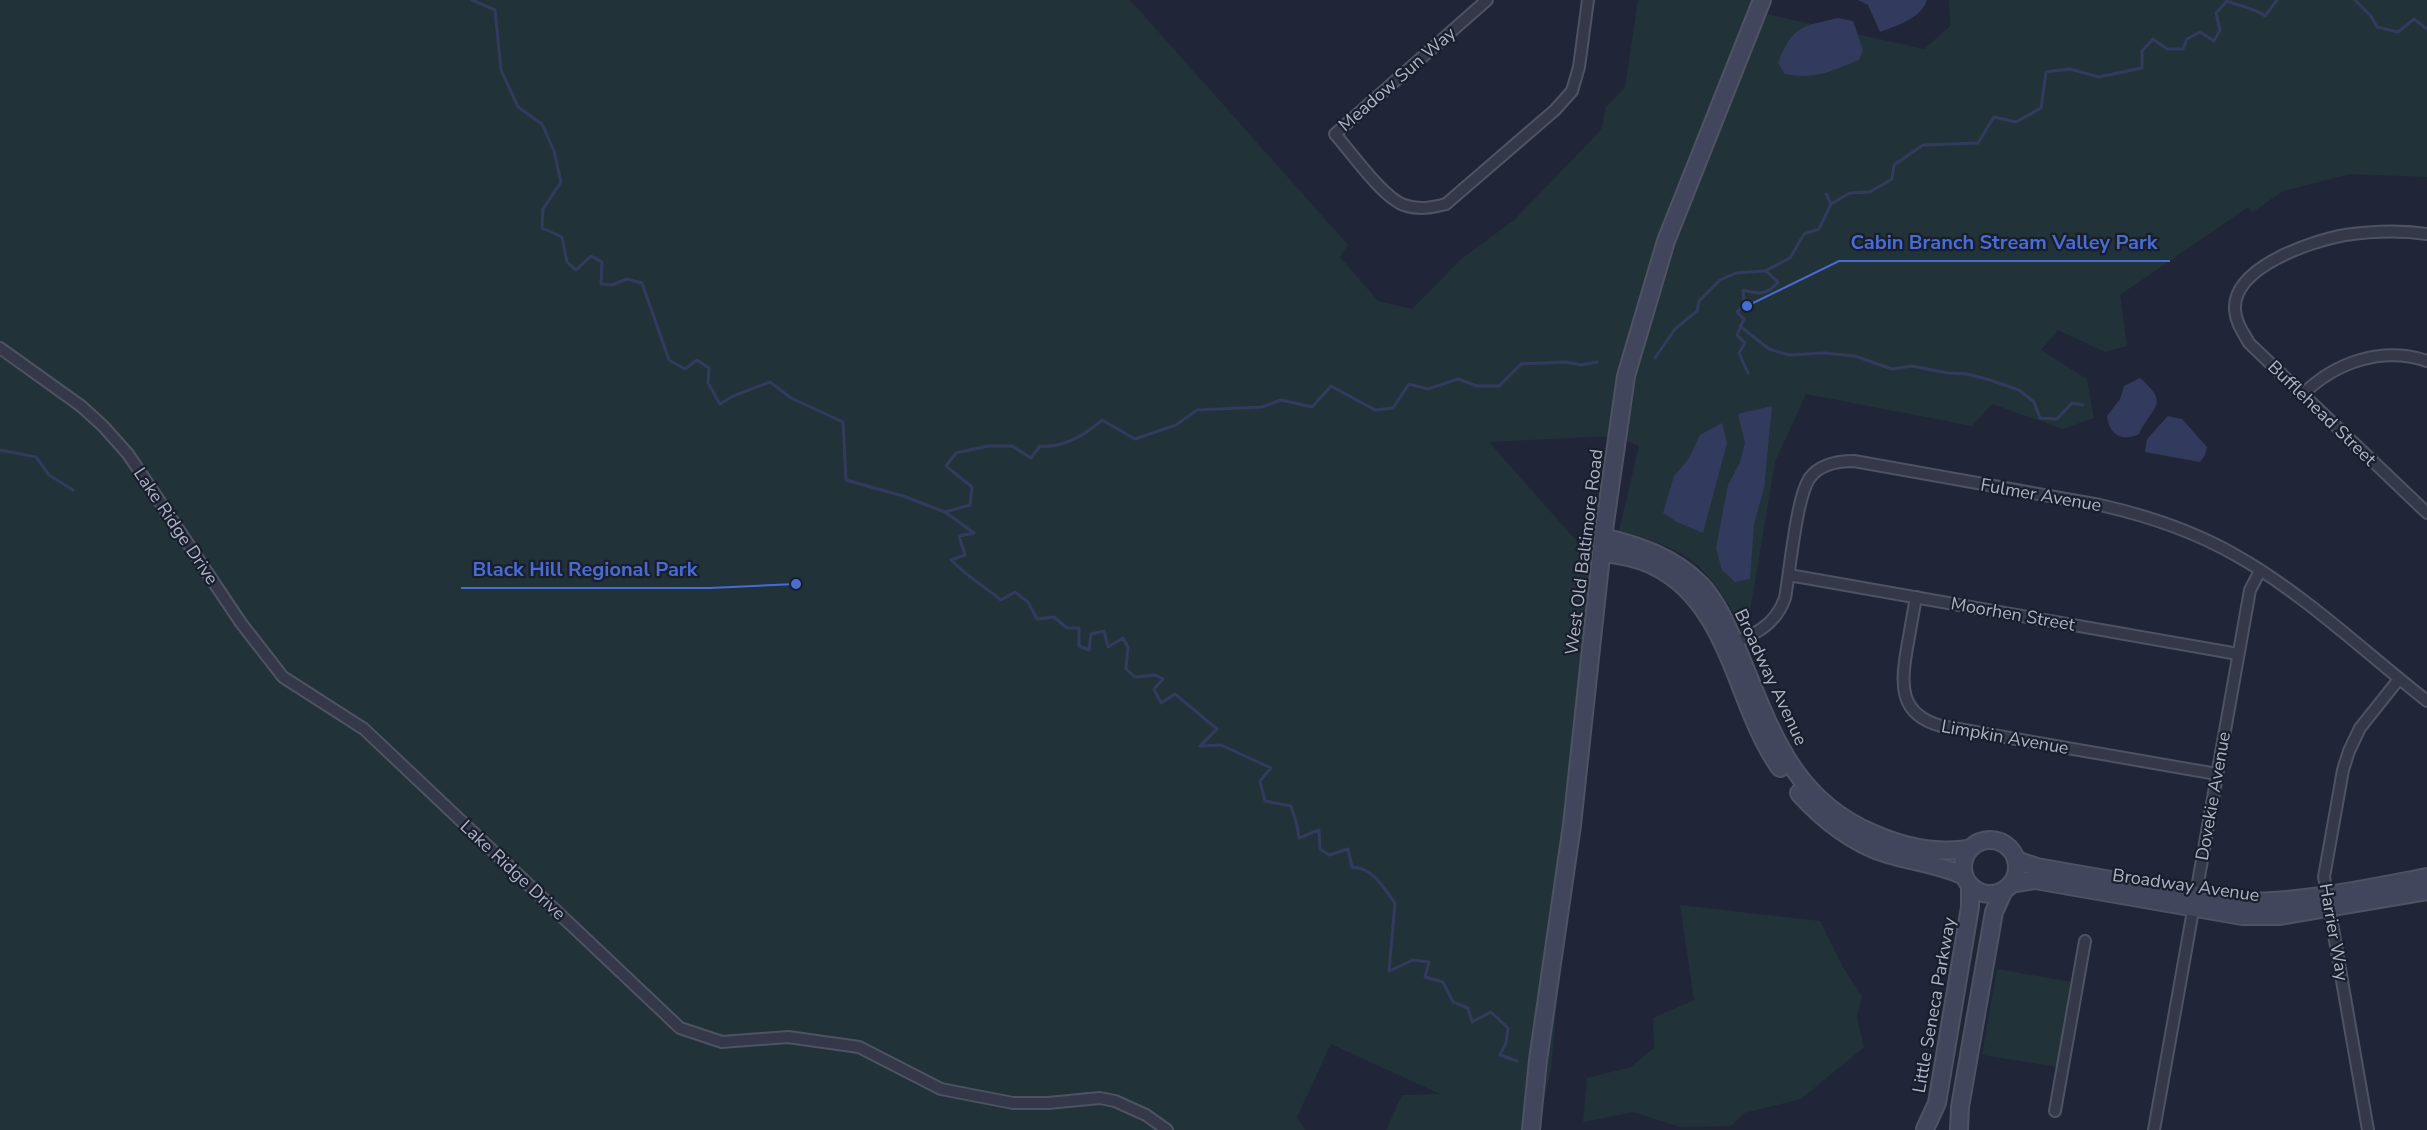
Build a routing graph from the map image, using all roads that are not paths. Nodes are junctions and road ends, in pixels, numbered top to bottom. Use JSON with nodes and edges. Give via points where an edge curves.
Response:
{"nodes":[{"id":1,"x":1487,"y":0,"type":"edge"},
{"id":2,"x":1588,"y":0,"type":"edge"},
{"id":3,"x":1762,"y":0,"type":"edge"},
{"id":4,"x":2427,"y":234,"type":"edge"},
{"id":5,"x":0,"y":348,"type":"edge"},
{"id":6,"x":2427,"y":361,"type":"edge"},
{"id":7,"x":2303,"y":394,"type":"junction"},
{"id":8,"x":2427,"y":513,"type":"edge"},
{"id":9,"x":1602,"y":544,"type":"junction"},
{"id":10,"x":2260,"y":571,"type":"junction"},
{"id":11,"x":1789,"y":575,"type":"junction"},
{"id":12,"x":1916,"y":597,"type":"junction"},
{"id":13,"x":1729,"y":646,"type":"junction"},
{"id":14,"x":2238,"y":654,"type":"junction"},
{"id":15,"x":2399,"y":679,"type":"junction"},
{"id":16,"x":2427,"y":701,"type":"edge"},
{"id":17,"x":2217,"y":774,"type":"junction"},
{"id":18,"x":1969,"y":849,"type":"junction"},
{"id":19,"x":2016,"y":860,"type":"junction"},
{"id":20,"x":2427,"y":877,"type":"edge"},
{"id":21,"x":1967,"y":881,"type":"junction"},
{"id":22,"x":2007,"y":887,"type":"junction"},
{"id":23,"x":2427,"y":891,"type":"edge"},
{"id":24,"x":2195,"y":902,"type":"junction"},
{"id":25,"x":2328,"y":902,"type":"junction"},
{"id":26,"x":2085,"y":941,"type":"dead end"},
{"id":27,"x":2055,"y":1111,"type":"dead end"},
{"id":28,"x":1924,"y":1129,"type":"edge"},
{"id":29,"x":1167,"y":1130,"type":"edge"},
{"id":30,"x":1532,"y":1130,"type":"edge"},
{"id":31,"x":1959,"y":1130,"type":"edge"},
{"id":32,"x":2154,"y":1130,"type":"edge"},
{"id":33,"x":2368,"y":1130,"type":"edge"}],
"edges":[{"from":1,"to":2,"type":"street","name":"Meadow Sun Way","via":[[1335,134],[1389,196],[1402,204],[1429,208],[1446,204],[1555,110],[1572,91]]},
{"from":3,"to":9,"type":"street","name":"West Old Baltimore Road","via":[[1688,181],[1641,319],[1626,376]]},
{"from":4,"to":7,"type":"street","name":"Bufflehead Street","via":[[2388,231],[2348,235],[2306,246],[2258,270],[2243,285],[2236,302],[2239,326],[2249,343]]},
{"from":5,"to":29,"type":"street","name":"Lake Ridge Drive","via":[[81,406],[128,454],[241,623],[283,677],[364,729],[680,1028],[722,1042],[788,1037],[859,1047],[941,1089],[1013,1103],[1100,1098],[1146,1115]]},
{"from":6,"to":7,"type":"street","via":[[2405,356],[2366,358],[2332,371]]},
{"from":7,"to":8,"type":"street","name":"Bufflehead Street"},
{"from":9,"to":13,"type":"street","name":"Broadway Avenue","via":[[1644,548],[1684,570],[1712,599]]},
{"from":9,"to":30,"type":"street","name":"West Old Baltimore Road","via":[[1572,825],[1538,1060]]},
{"from":10,"to":11,"type":"street","name":"Fulmer Avenue","via":[[2205,539],[2138,513],[1839,461],[1824,466],[1810,479],[1802,498]]},
{"from":10,"to":14,"type":"street","name":"Dovekie Avenue","via":[[2250,590]]},
{"from":10,"to":15,"type":"street","name":"Fulmer Avenue"},
{"from":11,"to":12,"type":"street","name":"Moorhen Street"},
{"from":11,"to":13,"type":"street","name":"Fulmer Avenue","via":[[1781,610],[1774,620]]},
{"from":12,"to":14,"type":"street","name":"Moorhen Street"},
{"from":12,"to":17,"type":"street","name":"Limpkin Avenue","via":[[1902,682],[1904,697],[1923,719],[1941,726]]},
{"from":13,"to":18,"type":"street","name":"Broadway Avenue","via":[[1779,749],[1806,787],[1831,810],[1888,840],[1946,852]]},
{"from":13,"to":21,"type":"street","name":"Broadway Avenue","via":[[1767,750],[1817,814],[1885,854],[1942,867]]},
{"from":14,"to":17,"type":"street","name":"Dovekie Avenue"},
{"from":15,"to":16,"type":"street","name":"Fulmer Avenue"},
{"from":15,"to":25,"type":"street","name":"Harrier Way","via":[[2360,728],[2349,751],[2324,877]]},
{"from":17,"to":24,"type":"street","name":"Dovekie Avenue"},
{"from":18,"to":19,"type":"street","via":[[1990,839],[2007,846]]},
{"from":18,"to":21,"type":"street","via":[[1964,857]]},
{"from":19,"to":22,"type":"street","via":[[2015,876]]},
{"from":19,"to":24,"type":"street","name":"Broadway Avenue"},
{"from":20,"to":25,"type":"street","name":"Broadway Avenue"},
{"from":21,"to":22,"type":"street","via":[[1981,892],[1993,894]]},
{"from":21,"to":28,"type":"street","name":"Little Seneca Parkway","via":[[1970,907],[1937,1103]]},
{"from":22,"to":24,"type":"street","name":"Broadway Avenue","via":[[2035,880]]},
{"from":22,"to":31,"type":"street","via":[[1994,912]]},
{"from":23,"to":25,"type":"street","name":"Broadway Avenue"},
{"from":24,"to":25,"type":"street","name":"Broadway Avenue","via":[[2242,916],[2280,916]]},
{"from":24,"to":32,"type":"street","name":"Dovekie Avenue"},
{"from":25,"to":33,"type":"street","name":"Harrier Way"},
{"from":26,"to":27,"type":"street"},
{"from":28,"to":31,"type":"street","via":[[1946,1123]]}]}
